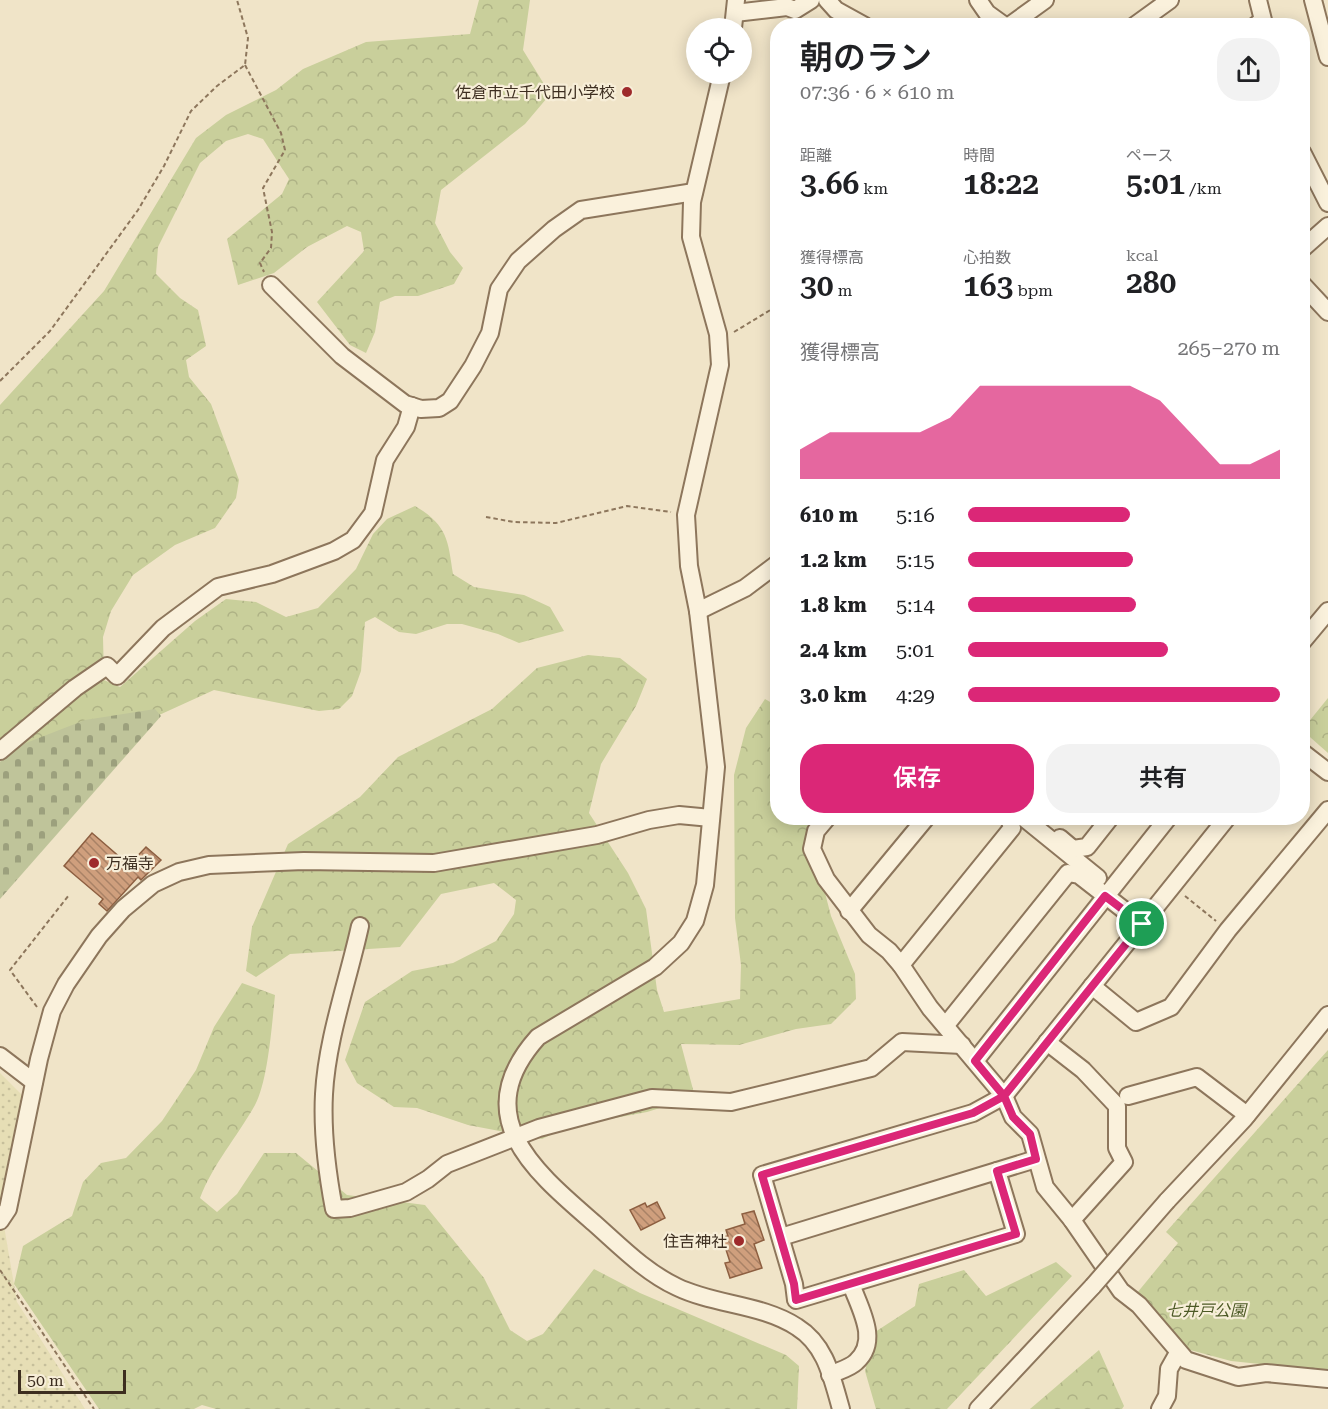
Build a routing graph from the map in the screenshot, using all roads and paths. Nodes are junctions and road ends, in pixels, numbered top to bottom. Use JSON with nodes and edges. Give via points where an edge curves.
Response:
{"nodes":[{"id":1,"x":237,"y":0,"type":"edge"},
{"id":2,"x":811,"y":0,"type":"edge"},
{"id":3,"x":827,"y":0,"type":"edge"},
{"id":4,"x":978,"y":0,"type":"edge"},
{"id":5,"x":1045,"y":0,"type":"edge"},
{"id":6,"x":1170,"y":0,"type":"edge"},
{"id":7,"x":1258,"y":0,"type":"edge"},
{"id":8,"x":1313,"y":0,"type":"edge"},
{"id":9,"x":735,"y":14,"type":"edge"},
{"id":10,"x":850,"y":18,"type":"edge"},
{"id":11,"x":995,"y":18,"type":"edge"},
{"id":12,"x":1019,"y":18,"type":"edge"},
{"id":13,"x":1145,"y":18,"type":"edge"},
{"id":14,"x":1262,"y":18,"type":"edge"},
{"id":15,"x":1328,"y":57,"type":"edge"},
{"id":16,"x":245,"y":66,"type":"junction"},
{"id":17,"x":720,"y":84,"type":"edge"},
{"id":18,"x":1310,"y":168,"type":"edge"},
{"id":19,"x":694,"y":192,"type":"junction"},
{"id":20,"x":1328,"y":203,"type":"edge"},
{"id":21,"x":1328,"y":226,"type":"edge"},
{"id":22,"x":1310,"y":242,"type":"edge"},
{"id":23,"x":271,"y":285,"type":"joint"},
{"id":24,"x":1310,"y":293,"type":"edge"},
{"id":25,"x":770,"y":310,"type":"edge"},
{"id":26,"x":1328,"y":312,"type":"edge"},
{"id":27,"x":719,"y":341,"type":"junction"},
{"id":28,"x":0,"y":381,"type":"edge"},
{"id":29,"x":412,"y":406,"type":"junction"},
{"id":30,"x":686,"y":515,"type":"junction"},
{"id":31,"x":486,"y":517,"type":"dead end"},
{"id":32,"x":770,"y":569,"type":"edge"},
{"id":33,"x":698,"y":611,"type":"junction"},
{"id":34,"x":1328,"y":611,"type":"edge"},
{"id":35,"x":1310,"y":632,"type":"edge"},
{"id":36,"x":0,"y":752,"type":"edge"},
{"id":37,"x":1310,"y":758,"type":"edge"},
{"id":38,"x":1328,"y":772,"type":"edge"},
{"id":39,"x":1328,"y":810,"type":"edge"},
{"id":40,"x":711,"y":818,"type":"junction"},
{"id":41,"x":821,"y":825,"type":"edge"},
{"id":42,"x":920,"y":825,"type":"edge"},
{"id":43,"x":1011,"y":825,"type":"edge"},
{"id":44,"x":1032,"y":825,"type":"edge"},
{"id":45,"x":1044,"y":825,"type":"edge"},
{"id":46,"x":1104,"y":825,"type":"edge"},
{"id":47,"x":1162,"y":825,"type":"edge"},
{"id":48,"x":1221,"y":825,"type":"edge"},
{"id":49,"x":1173,"y":886,"type":"junction"},
{"id":50,"x":1108,"y":892,"type":"junction"},
{"id":51,"x":69,"y":896,"type":"dead end"},
{"id":52,"x":849,"y":911,"type":"junction"},
{"id":53,"x":1144,"y":921,"type":"junction"},
{"id":54,"x":360,"y":926,"type":"dead end"},
{"id":55,"x":1228,"y":930,"type":"junction"},
{"id":56,"x":901,"y":965,"type":"junction"},
{"id":57,"x":1092,"y":986,"type":"junction"},
{"id":58,"x":1328,"y":1015,"type":"edge"},
{"id":59,"x":49,"y":1023,"type":"junction"},
{"id":60,"x":946,"y":1025,"type":"junction"},
{"id":61,"x":1047,"y":1042,"type":"junction"},
{"id":62,"x":962,"y":1045,"type":"junction"},
{"id":63,"x":0,"y":1056,"type":"edge"},
{"id":64,"x":975,"y":1061,"type":"junction"},
{"id":65,"x":34,"y":1082,"type":"junction"},
{"id":66,"x":1004,"y":1096,"type":"junction"},
{"id":67,"x":1128,"y":1096,"type":"dead end"},
{"id":68,"x":1247,"y":1115,"type":"junction"},
{"id":69,"x":514,"y":1137,"type":"junction"},
{"id":70,"x":1036,"y":1159,"type":"junction"},
{"id":71,"x":997,"y":1171,"type":"junction"},
{"id":72,"x":1072,"y":1220,"type":"junction"},
{"id":73,"x":0,"y":1221,"type":"edge"},
{"id":74,"x":781,"y":1237,"type":"junction"},
{"id":75,"x":0,"y":1270,"type":"edge"},
{"id":76,"x":851,"y":1284,"type":"junction"},
{"id":77,"x":1178,"y":1353,"type":"junction"},
{"id":78,"x":830,"y":1375,"type":"junction"},
{"id":79,"x":1328,"y":1378,"type":"edge"},
{"id":80,"x":94,"y":1409,"type":"edge"},
{"id":81,"x":841,"y":1409,"type":"edge"},
{"id":82,"x":978,"y":1409,"type":"edge"},
{"id":83,"x":1160,"y":1409,"type":"edge"}],
"edges":[{"from":1,"to":16,"type":"path","via":[[249,38]]},
{"from":2,"to":9,"type":"street","via":[[795,10],[787,7]]},
{"from":3,"to":10,"type":"street"},
{"from":4,"to":11,"type":"street"},
{"from":5,"to":12,"type":"street"},
{"from":6,"to":13,"type":"street"},
{"from":7,"to":14,"type":"street"},
{"from":8,"to":15,"type":"street"},
{"from":16,"to":23,"type":"path","via":[[281,133],[285,150],[263,188],[272,232],[271,248],[260,263]]},
{"from":16,"to":28,"type":"path","via":[[191,111],[138,210],[50,331]]},
{"from":17,"to":19,"type":"street"},
{"from":18,"to":20,"type":"street"},
{"from":19,"to":27,"type":"street","via":[[691,237]]},
{"from":19,"to":29,"type":"street","via":[[581,210],[554,229],[518,261],[499,289],[490,333],[450,401],[439,408]]},
{"from":21,"to":22,"type":"street"},
{"from":23,"to":29,"type":"street","via":[[342,356]]},
{"from":24,"to":26,"type":"street"},
{"from":25,"to":27,"type":"path"},
{"from":27,"to":30,"type":"street","via":[[720,365]]},
{"from":29,"to":36,"type":"street","via":[[406,427],[385,460],[373,513],[353,540],[272,574],[218,587],[163,628],[117,676],[107,666]]},
{"from":30,"to":31,"type":"path","via":[[627,506],[556,523]]},
{"from":30,"to":33,"type":"street","via":[[689,566]]},
{"from":32,"to":33,"type":"street","via":[[745,588]]},
{"from":33,"to":40,"type":"street","via":[[716,767]]},
{"from":34,"to":35,"type":"street"},
{"from":37,"to":38,"type":"street"},
{"from":39,"to":55,"type":"street"},
{"from":40,"to":59,"type":"street","via":[[669,817],[597,836],[434,863],[250,861],[179,872],[153,884],[123,909],[66,984]]},
{"from":40,"to":69,"type":"street","via":[[705,885],[695,921],[681,943],[655,968],[538,1037],[524,1053],[513,1074],[509,1096]]},
{"from":41,"to":52,"type":"street","via":[[812,849],[826,879]]},
{"from":42,"to":52,"type":"street"},
{"from":43,"to":56,"type":"street"},
{"from":44,"to":50,"type":"street"},
{"from":45,"to":46,"type":"street","via":[[1073,849],[1087,847]]},
{"from":47,"to":50,"type":"street"},
{"from":48,"to":49,"type":"street"},
{"from":49,"to":53,"type":"street"},
{"from":49,"to":55,"type":"path"},
{"from":50,"to":53,"type":"street"},
{"from":50,"to":60,"type":"street","via":[[1068,873]]},
{"from":50,"to":64,"type":"street"},
{"from":51,"to":59,"type":"path","via":[[10,970]]},
{"from":52,"to":56,"type":"street"},
{"from":53,"to":57,"type":"street"},
{"from":54,"to":69,"type":"street","via":[[329,1054],[324,1095],[327,1170],[334,1209],[406,1192],[447,1164]]},
{"from":55,"to":57,"type":"street","via":[[1171,1007],[1136,1022]]},
{"from":56,"to":60,"type":"street"},
{"from":57,"to":61,"type":"street"},
{"from":58,"to":68,"type":"street"},
{"from":59,"to":65,"type":"street"},
{"from":60,"to":62,"type":"street"},
{"from":61,"to":66,"type":"street"},
{"from":61,"to":72,"type":"street","via":[[1083,1070],[1117,1106],[1118,1148],[1124,1162]]},
{"from":62,"to":64,"type":"street"},
{"from":62,"to":69,"type":"street","via":[[902,1042],[871,1068],[848,1074],[731,1102],[652,1098]]},
{"from":63,"to":65,"type":"street"},
{"from":64,"to":66,"type":"street"},
{"from":65,"to":73,"type":"street","via":[[8,1209]]},
{"from":66,"to":70,"type":"street","via":[[1013,1117],[1030,1134]]},
{"from":66,"to":74,"type":"street","via":[[973,1113],[762,1175]]},
{"from":67,"to":68,"type":"street","via":[[1197,1077]]},
{"from":68,"to":82,"type":"street","bridge":true},
{"from":69,"to":78,"type":"street","via":[[542,1178],[654,1275],[680,1288],[798,1327],[821,1348]]},
{"from":70,"to":71,"type":"street"},
{"from":70,"to":72,"type":"street","via":[[1045,1187]]},
{"from":71,"to":74,"type":"street"},
{"from":71,"to":76,"type":"street","via":[[1016,1234]]},
{"from":72,"to":77,"type":"street","via":[[1121,1291],[1139,1305]]},
{"from":74,"to":76,"type":"street","via":[[796,1300]]},
{"from":75,"to":80,"type":"path"},
{"from":76,"to":78,"type":"street","via":[[869,1333],[866,1348],[855,1363]]},
{"from":77,"to":79,"type":"street","via":[[1186,1360],[1238,1377],[1266,1372]]},
{"from":77,"to":83,"type":"street","via":[[1169,1369],[1167,1396]]},
{"from":78,"to":81,"type":"street"}]}
